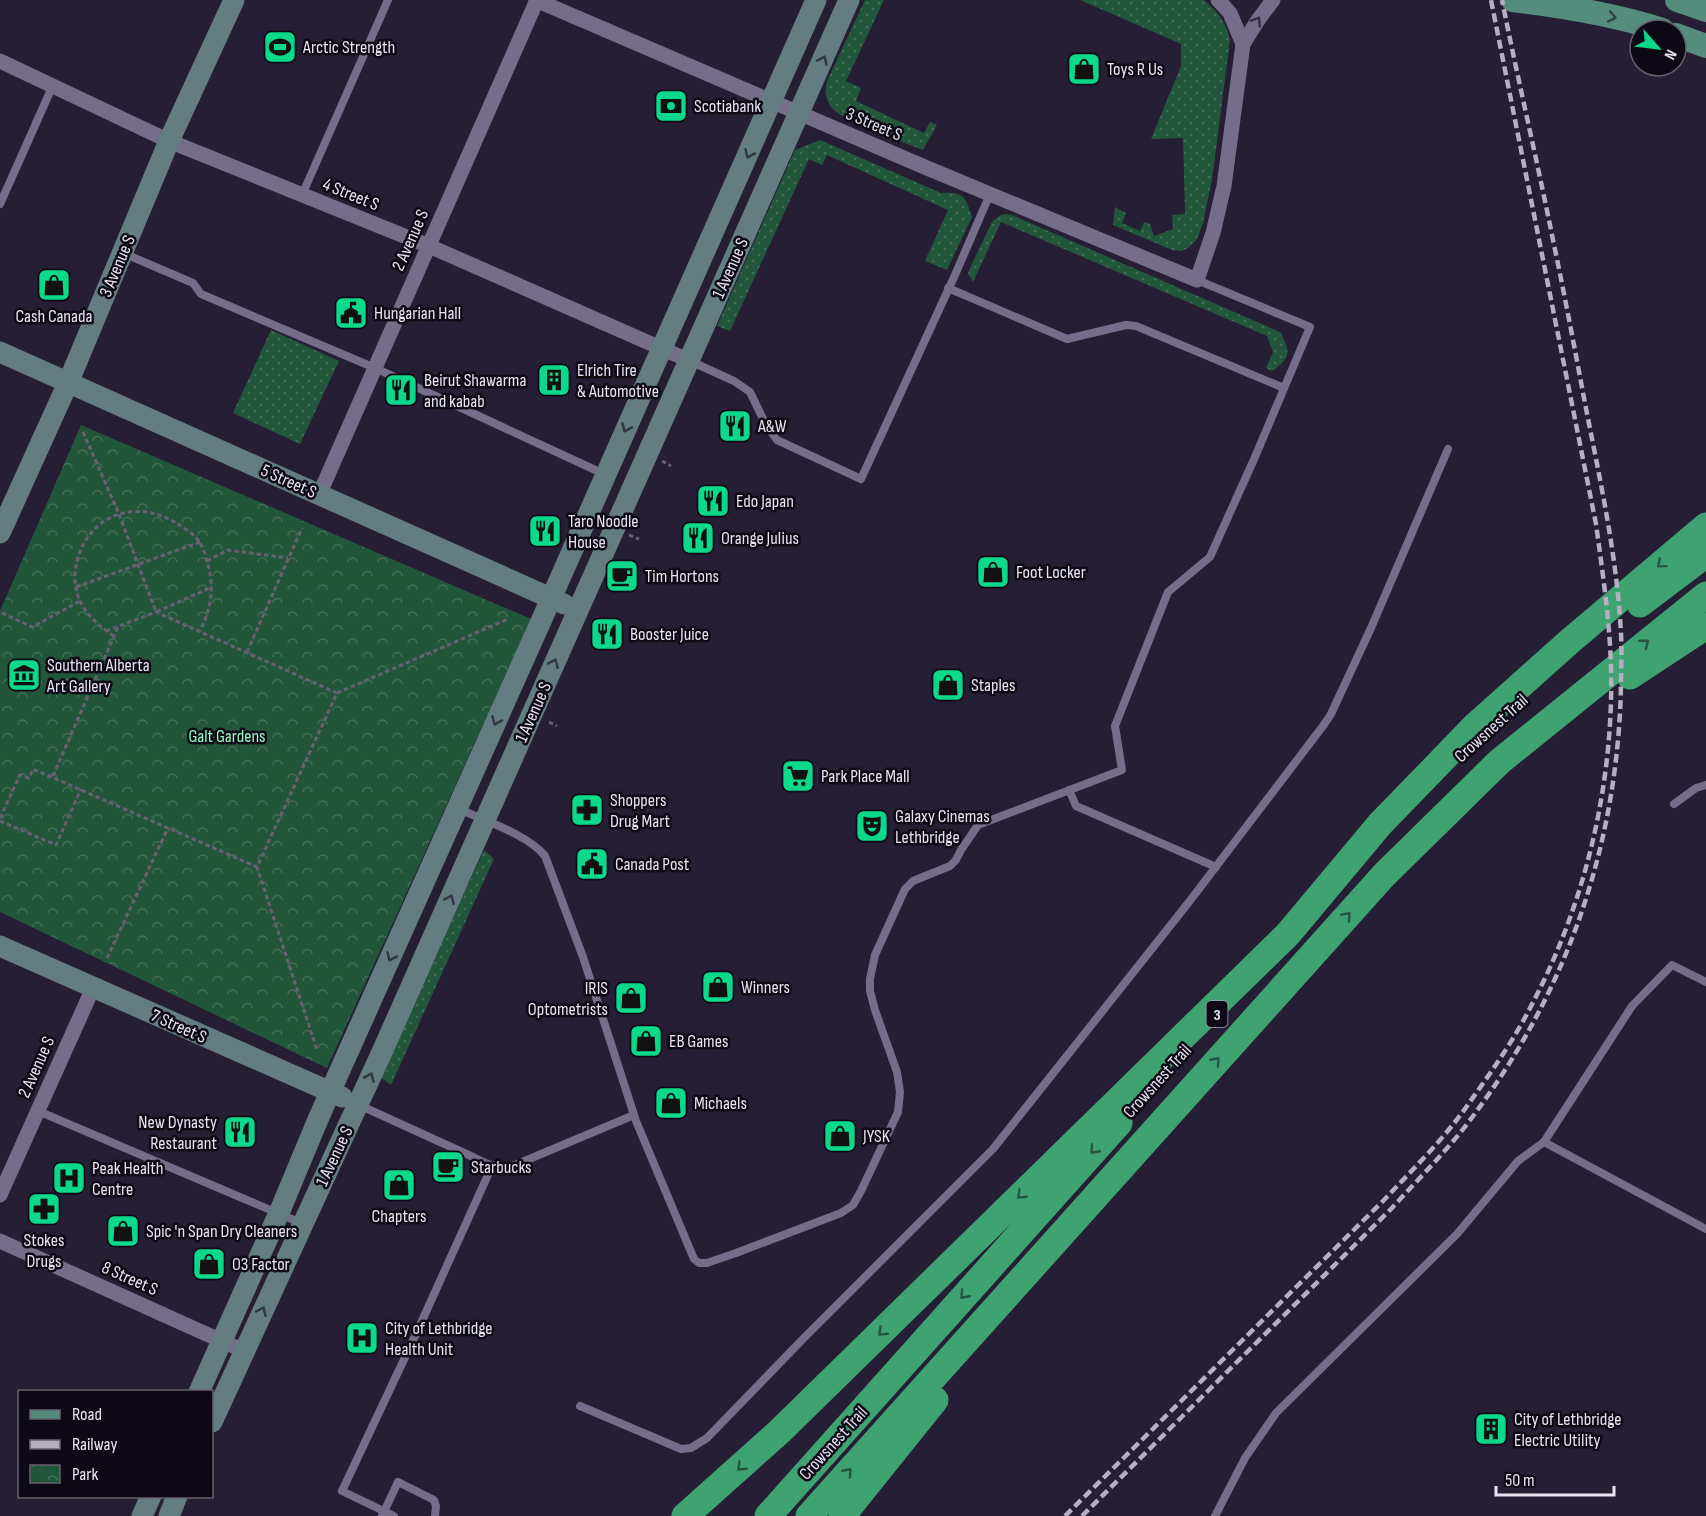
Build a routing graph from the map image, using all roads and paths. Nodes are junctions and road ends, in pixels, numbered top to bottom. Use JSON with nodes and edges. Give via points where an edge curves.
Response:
{"nodes":[{"id":1,"x":234,"y":0,"type":"edge"},
{"id":2,"x":388,"y":0,"type":"edge"},
{"id":3,"x":537,"y":0,"type":"edge"},
{"id":4,"x":816,"y":0,"type":"edge"},
{"id":5,"x":849,"y":0,"type":"edge"},
{"id":6,"x":1218,"y":0,"type":"edge"},
{"id":7,"x":1273,"y":0,"type":"edge"},
{"id":8,"x":1512,"y":0,"type":"edge"},
{"id":9,"x":1677,"y":0,"type":"edge"},
{"id":10,"x":1571,"y":4,"type":"edge"},
{"id":11,"x":1706,"y":10,"type":"edge"},
{"id":12,"x":1628,"y":19,"type":"edge"},
{"id":13,"x":1688,"y":39,"type":"edge"},
{"id":14,"x":1243,"y":44,"type":"junction"},
{"id":15,"x":1706,"y":46,"type":"edge"},
{"id":16,"x":0,"y":61,"type":"edge"},
{"id":17,"x":53,"y":85,"type":"junction"},
{"id":18,"x":772,"y":101,"type":"junction"},
{"id":19,"x":800,"y":113,"type":"junction"},
{"id":20,"x":169,"y":141,"type":"junction"},
{"id":21,"x":990,"y":194,"type":"junction"},
{"id":22,"x":302,"y":195,"type":"junction"},
{"id":23,"x":0,"y":203,"type":"edge"},
{"id":24,"x":429,"y":246,"type":"junction"},
{"id":25,"x":123,"y":253,"type":"junction"},
{"id":26,"x":1197,"y":280,"type":"junction"},
{"id":27,"x":948,"y":288,"type":"junction"},
{"id":28,"x":662,"y":348,"type":"junction"},
{"id":29,"x":0,"y":352,"type":"edge"},
{"id":30,"x":688,"y":360,"type":"junction"},
{"id":31,"x":375,"y":368,"type":"junction"},
{"id":32,"x":68,"y":383,"type":"junction"},
{"id":33,"x":1284,"y":388,"type":"junction"},
{"id":34,"x":83,"y":432,"type":"dead end"},
{"id":35,"x":1448,"y":449,"type":"dead end"},
{"id":36,"x":660,"y":461,"type":"dead end"},
{"id":37,"x":672,"y":466,"type":"dead end"},
{"id":38,"x":605,"y":475,"type":"junction"},
{"id":39,"x":319,"y":495,"type":"junction"},
{"id":40,"x":119,"y":514,"type":"junction"},
{"id":41,"x":1706,"y":526,"type":"edge"},
{"id":42,"x":302,"y":528,"type":"dead end"},
{"id":43,"x":0,"y":533,"type":"edge"},
{"id":44,"x":627,"y":534,"type":"dead end"},
{"id":45,"x":639,"y":539,"type":"dead end"},
{"id":46,"x":200,"y":542,"type":"junction"},
{"id":47,"x":1706,"y":554,"type":"edge"},
{"id":48,"x":288,"y":558,"type":"junction"},
{"id":49,"x":207,"y":561,"type":"junction"},
{"id":50,"x":138,"y":563,"type":"junction"},
{"id":51,"x":76,"y":586,"type":"junction"},
{"id":52,"x":212,"y":587,"type":"junction"},
{"id":53,"x":1706,"y":595,"type":"edge"},
{"id":54,"x":551,"y":599,"type":"junction"},
{"id":55,"x":80,"y":601,"type":"junction"},
{"id":56,"x":578,"y":611,"type":"junction"},
{"id":57,"x":156,"y":612,"type":"junction"},
{"id":58,"x":2,"y":613,"type":"dead end"},
{"id":59,"x":508,"y":618,"type":"dead end"},
{"id":60,"x":118,"y":626,"type":"junction"},
{"id":61,"x":1706,"y":626,"type":"edge"},
{"id":62,"x":106,"y":631,"type":"junction"},
{"id":63,"x":200,"y":631,"type":"junction"},
{"id":64,"x":114,"y":636,"type":"junction"},
{"id":65,"x":247,"y":652,"type":"junction"},
{"id":66,"x":337,"y":693,"type":"junction"},
{"id":67,"x":544,"y":720,"type":"dead end"},
{"id":68,"x":557,"y":726,"type":"dead end"},
{"id":69,"x":53,"y":776,"type":"junction"},
{"id":70,"x":1706,"y":785,"type":"edge"},
{"id":71,"x":81,"y":789,"type":"junction"},
{"id":72,"x":1069,"y":790,"type":"junction"},
{"id":73,"x":1674,"y":804,"type":"dead end"},
{"id":74,"x":457,"y":808,"type":"junction"},
{"id":75,"x":0,"y":820,"type":"edge"},
{"id":76,"x":485,"y":821,"type":"junction"},
{"id":77,"x":168,"y":828,"type":"junction"},
{"id":78,"x":257,"y":867,"type":"junction"},
{"id":79,"x":1216,"y":867,"type":"junction"},
{"id":80,"x":1384,"y":875,"type":"junction"},
{"id":81,"x":1288,"y":934,"type":"junction"},
{"id":82,"x":0,"y":946,"type":"edge"},
{"id":83,"x":107,"y":958,"type":"dead end"},
{"id":84,"x":1706,"y":982,"type":"edge"},
{"id":85,"x":93,"y":988,"type":"junction"},
{"id":86,"x":317,"y":1050,"type":"dead end"},
{"id":87,"x":330,"y":1092,"type":"junction"},
{"id":88,"x":1188,"y":1092,"type":"junction"},
{"id":89,"x":358,"y":1104,"type":"junction"},
{"id":90,"x":38,"y":1111,"type":"junction"},
{"id":91,"x":634,"y":1115,"type":"junction"},
{"id":92,"x":1544,"y":1142,"type":"junction"},
{"id":93,"x":492,"y":1166,"type":"junction"},
{"id":94,"x":0,"y":1195,"type":"edge"},
{"id":95,"x":279,"y":1213,"type":"junction"},
{"id":96,"x":302,"y":1224,"type":"junction"},
{"id":97,"x":1706,"y":1230,"type":"edge"},
{"id":98,"x":0,"y":1241,"type":"edge"},
{"id":99,"x":222,"y":1341,"type":"junction"},
{"id":100,"x":244,"y":1351,"type":"junction"},
{"id":101,"x":200,"y":1390,"type":"edge"},
{"id":102,"x":580,"y":1406,"type":"dead end"},
{"id":103,"x":213,"y":1420,"type":"edge"},
{"id":104,"x":151,"y":1498,"type":"edge"},
{"id":105,"x":383,"y":1514,"type":"edge"},
{"id":106,"x":142,"y":1516,"type":"edge"},
{"id":107,"x":394,"y":1516,"type":"edge"},
{"id":108,"x":435,"y":1516,"type":"edge"},
{"id":109,"x":685,"y":1516,"type":"edge"},
{"id":110,"x":768,"y":1516,"type":"edge"},
{"id":111,"x":809,"y":1516,"type":"edge"},
{"id":112,"x":842,"y":1516,"type":"edge"},
{"id":113,"x":1215,"y":1516,"type":"edge"}],
"edges":[{"from":1,"to":20,"type":"street","name":"3 Avenue S"},
{"from":2,"to":22,"type":"lane"},
{"from":3,"to":18,"type":"street","name":"3 Street S"},
{"from":3,"to":24,"type":"street","name":"2 Avenue S"},
{"from":4,"to":18,"type":"street","name":"1 Avenue S"},
{"from":19,"to":5,"type":"street","name":"1 Avenue S","one_way":true},
{"from":6,"to":14,"type":"street","via":[[1230,13]]},
{"from":14,"to":7,"type":"street","one_way":true},
{"from":8,"to":10,"type":"main road"},
{"from":9,"to":11,"type":"main road"},
{"from":10,"to":12,"type":"main road","one_way":true},
{"from":13,"to":15,"type":"main road"},
{"from":14,"to":26,"type":"street","via":[[1224,186]]},
{"from":16,"to":17,"type":"street","name":"4 Street S"},
{"from":17,"to":20,"type":"street","name":"4 Street S"},
{"from":17,"to":23,"type":"lane"},
{"from":18,"to":19,"type":"street","name":"3 Street S"},
{"from":18,"to":28,"type":"street","name":"1 Avenue S","one_way":true},
{"from":19,"to":21,"type":"street","name":"3 Street S"},
{"from":19,"to":30,"type":"street","name":"1 Avenue S"},
{"from":20,"to":22,"type":"street","name":"4 Street S"},
{"from":20,"to":25,"type":"street","name":"3 Avenue S"},
{"from":21,"to":26,"type":"street","name":"3 Street S"},
{"from":21,"to":27,"type":"lane"},
{"from":22,"to":24,"type":"street","name":"4 Street S"},
{"from":24,"to":28,"type":"street","name":"4 Street S"},
{"from":24,"to":31,"type":"street","name":"2 Avenue S"},
{"from":25,"to":31,"type":"lane","via":[[193,283],[201,294]]},
{"from":25,"to":32,"type":"street","name":"3 Avenue S"},
{"from":26,"to":33,"type":"lane","via":[[1310,327]]},
{"from":27,"to":30,"type":"lane","via":[[861,478],[777,440],[750,392]]},
{"from":27,"to":33,"type":"lane","via":[[1067,339],[1136,326]]},
{"from":28,"to":30,"type":"street","name":"4 Street S"},
{"from":28,"to":38,"type":"street","name":"1 Avenue S","one_way":true},
{"from":29,"to":32,"type":"street","name":"5 Street S"},
{"from":30,"to":56,"type":"street","name":"1 Avenue S"},
{"from":31,"to":38,"type":"lane"},
{"from":31,"to":39,"type":"street","name":"2 Avenue S"},
{"from":32,"to":39,"type":"street","name":"5 Street S"},
{"from":32,"to":43,"type":"street","name":"3 Avenue S"},
{"from":33,"to":72,"type":"lane","via":[[1210,557],[1168,592],[1115,726],[1122,770]]},
{"from":34,"to":40,"type":"path"},
{"from":35,"to":79,"type":"lane","via":[[1327,720]]},
{"from":36,"to":37,"type":"path"},
{"from":38,"to":54,"type":"street","name":"1 Avenue S"},
{"from":39,"to":54,"type":"street","name":"5 Street S"},
{"from":40,"to":46,"type":"path","via":[[141,511],[163,515]]},
{"from":40,"to":50,"type":"path"},
{"from":40,"to":51,"type":"path","via":[[100,524],[85,539],[76,559]]},
{"from":41,"to":81,"type":"highway","one_way":true,"via":[[1476,725],[1380,824]]},
{"from":42,"to":48,"type":"path"},
{"from":44,"to":45,"type":"path"},
{"from":46,"to":49,"type":"path"},
{"from":46,"to":50,"type":"path"},
{"from":47,"to":81,"type":"highway","name":"Crowsnest Trail","number":"3","via":[[1601,635],[1461,754]]},
{"from":48,"to":49,"type":"path","via":[[228,550]]},
{"from":48,"to":65,"type":"path"},
{"from":49,"to":52,"type":"path"},
{"from":50,"to":51,"type":"path"},
{"from":50,"to":57,"type":"path"},
{"from":51,"to":55,"type":"path"},
{"from":52,"to":57,"type":"path"},
{"from":52,"to":63,"type":"path","via":[[212,600]]},
{"from":80,"to":53,"type":"highway","name":"Crowsnest Trail","number":"3","one_way":true,"via":[[1499,762]]},
{"from":54,"to":56,"type":"street","name":"5 Street S"},
{"from":54,"to":74,"type":"street","name":"1 Avenue S","one_way":true},
{"from":55,"to":58,"type":"path","via":[[32,627]]},
{"from":55,"to":62,"type":"path","via":[[91,619]]},
{"from":76,"to":56,"type":"street","name":"1 Avenue S","one_way":true},
{"from":57,"to":60,"type":"path"},
{"from":57,"to":63,"type":"path"},
{"from":59,"to":66,"type":"path"},
{"from":60,"to":62,"type":"path"},
{"from":60,"to":64,"type":"path"},
{"from":61,"to":80,"type":"highway","via":[[1595,702]]},
{"from":62,"to":64,"type":"path"},
{"from":63,"to":65,"type":"path"},
{"from":64,"to":69,"type":"path"},
{"from":65,"to":66,"type":"path"},
{"from":66,"to":78,"type":"path"},
{"from":67,"to":68,"type":"path"},
{"from":69,"to":71,"type":"path"},
{"from":69,"to":75,"type":"path","via":[[33,769],[29,778],[20,775]]},
{"from":70,"to":73,"type":"lane"},
{"from":71,"to":75,"type":"path","via":[[56,845]]},
{"from":71,"to":77,"type":"path"},
{"from":72,"to":79,"type":"lane","via":[[1076,806]]},
{"from":72,"to":91,"type":"lane","via":[[978,825],[950,866],[913,881],[905,890],[875,955],[870,979],[875,1010],[897,1072],[898,1112],[853,1205],[794,1232],[699,1263],[690,1250]]},
{"from":74,"to":76,"type":"lane"},
{"from":74,"to":87,"type":"street","name":"1 Avenue S","one_way":true},
{"from":89,"to":76,"type":"street","name":"1 Avenue S","one_way":true},
{"from":76,"to":91,"type":"lane","via":[[536,846],[545,856]]},
{"from":77,"to":78,"type":"path"},
{"from":77,"to":83,"type":"path"},
{"from":78,"to":86,"type":"path"},
{"from":79,"to":102,"type":"lane","via":[[993,1149],[703,1442],[681,1449]]},
{"from":88,"to":80,"type":"highway","name":"Crowsnest Trail","number":"3","one_way":true},
{"from":81,"to":109,"type":"highway","one_way":true,"via":[[779,1432]]},
{"from":81,"to":110,"type":"highway","name":"Crowsnest Trail","number":"3","one_way":true},
{"from":82,"to":85,"type":"street","name":"7 Street S"},
{"from":84,"to":92,"type":"lane","via":[[1672,965],[1632,1006]]},
{"from":85,"to":87,"type":"street","name":"7 Street S"},
{"from":85,"to":90,"type":"street","name":"2 Avenue S"},
{"from":87,"to":89,"type":"street","name":"7 Street S"},
{"from":87,"to":95,"type":"street","name":"1 Avenue S"},
{"from":111,"to":88,"type":"highway","name":"Crowsnest Trail","number":"3","one_way":true},
{"from":88,"to":112,"type":"highway"},
{"from":89,"to":93,"type":"lane"},
{"from":89,"to":96,"type":"street","name":"1 Avenue S"},
{"from":90,"to":94,"type":"street","name":"2 Avenue S"},
{"from":90,"to":95,"type":"lane"},
{"from":91,"to":93,"type":"lane","via":[[515,1165]]},
{"from":92,"to":97,"type":"lane"},
{"from":92,"to":113,"type":"lane","via":[[1518,1161],[1457,1233],[1276,1413],[1245,1458]]},
{"from":93,"to":105,"type":"lane","via":[[342,1491]]},
{"from":95,"to":96,"type":"lane"},
{"from":95,"to":99,"type":"street","name":"1 Avenue S"},
{"from":100,"to":96,"type":"street","name":"1 Avenue S","one_way":true},
{"from":98,"to":99,"type":"street","name":"8 Street S"},
{"from":99,"to":100,"type":"street","name":"8 Street S"},
{"from":99,"to":101,"type":"street","name":"1 Avenue S"},
{"from":100,"to":103,"type":"street","name":"1 Avenue S"},
{"from":104,"to":106,"type":"street"},
{"from":105,"to":107,"type":"lane"},
{"from":105,"to":108,"type":"lane","via":[[398,1482],[434,1500]]}]}
